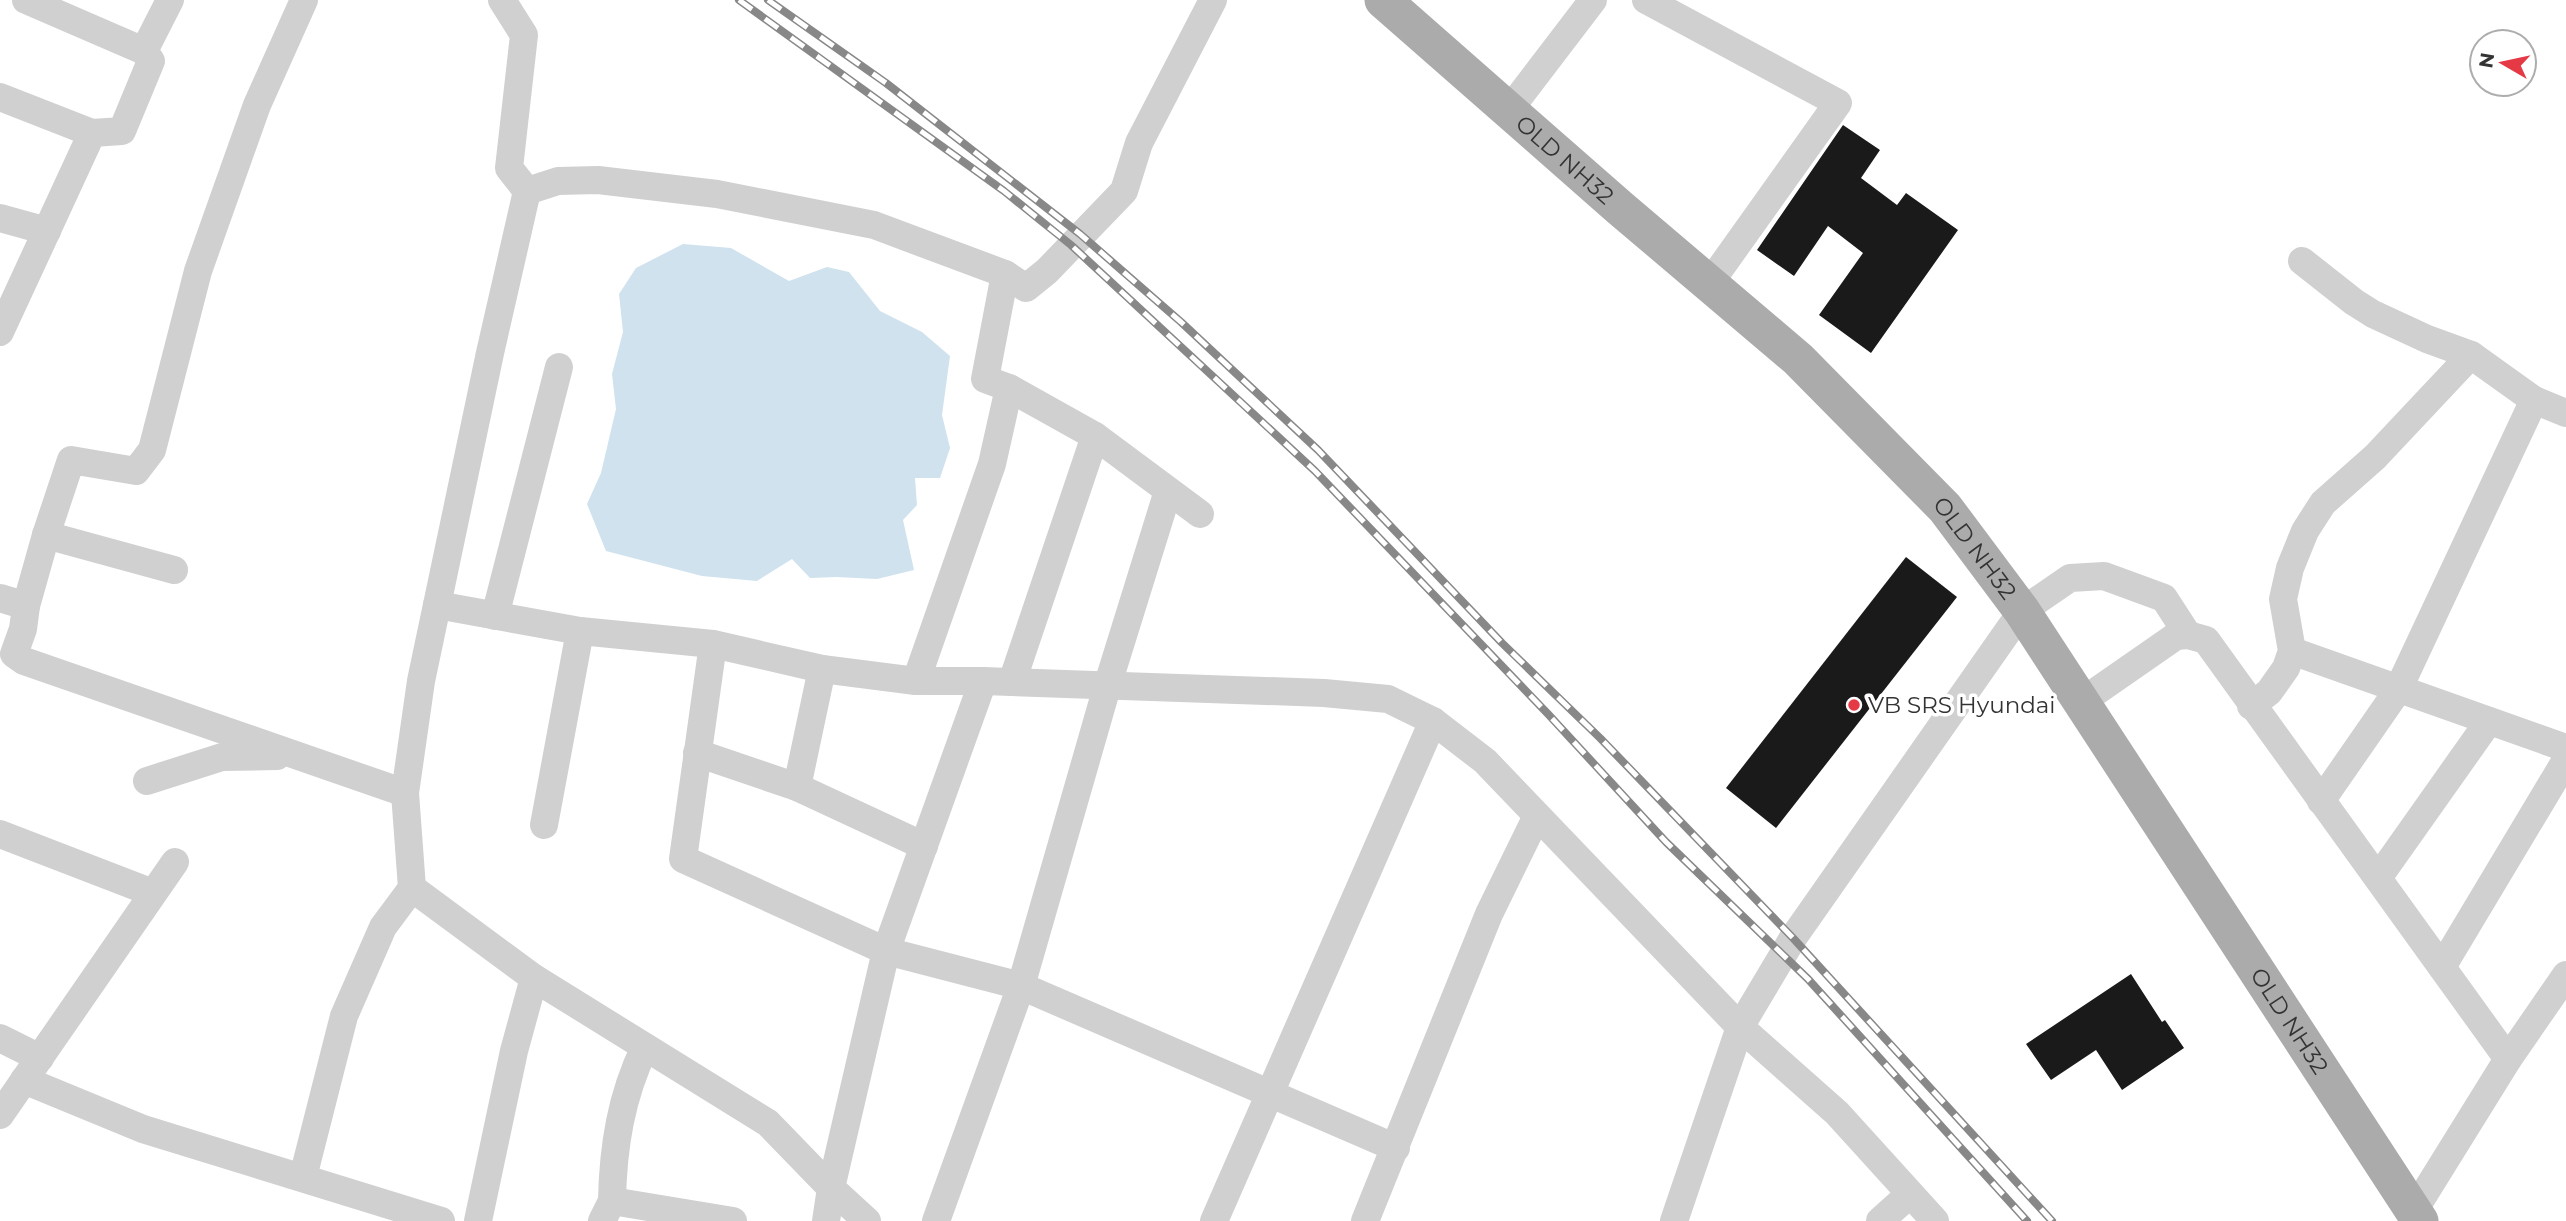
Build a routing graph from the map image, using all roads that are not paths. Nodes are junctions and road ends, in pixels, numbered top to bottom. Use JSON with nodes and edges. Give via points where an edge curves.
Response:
{"nodes":[{"id":1,"x":26,"y":0,"type":"edge"},
{"id":2,"x":170,"y":0,"type":"edge"},
{"id":3,"x":304,"y":0,"type":"edge"},
{"id":4,"x":502,"y":0,"type":"edge"},
{"id":5,"x":1213,"y":0,"type":"edge"},
{"id":6,"x":1383,"y":0,"type":"edge"},
{"id":7,"x":1593,"y":0,"type":"edge"},
{"id":8,"x":1646,"y":0,"type":"edge"},
{"id":9,"x":145,"y":51,"type":"junction"},
{"id":10,"x":0,"y":97,"type":"edge"},
{"id":11,"x":1509,"y":110,"type":"junction"},
{"id":12,"x":92,"y":133,"type":"junction"},
{"id":13,"x":527,"y":191,"type":"junction"},
{"id":14,"x":0,"y":218,"type":"edge"},
{"id":15,"x":47,"y":231,"type":"junction"},
{"id":16,"x":2302,"y":261,"type":"dead end"},
{"id":17,"x":1005,"y":274,"type":"junction"},
{"id":18,"x":1709,"y":284,"type":"junction"},
{"id":19,"x":0,"y":332,"type":"edge"},
{"id":20,"x":2471,"y":355,"type":"junction"},
{"id":21,"x":559,"y":367,"type":"dead end"},
{"id":22,"x":1009,"y":388,"type":"junction"},
{"id":23,"x":2534,"y":400,"type":"junction"},
{"id":24,"x":2566,"y":413,"type":"edge"},
{"id":25,"x":1095,"y":436,"type":"junction"},
{"id":26,"x":1168,"y":491,"type":"junction"},
{"id":27,"x":1200,"y":514,"type":"dead end"},
{"id":28,"x":46,"y":534,"type":"junction"},
{"id":29,"x":174,"y":570,"type":"dead end"},
{"id":30,"x":13,"y":602,"type":"edge"},
{"id":31,"x":437,"y":605,"type":"junction"},
{"id":32,"x":2022,"y":611,"type":"junction"},
{"id":33,"x":495,"y":616,"type":"junction"},
{"id":34,"x":580,"y":631,"type":"junction"},
{"id":35,"x":2188,"y":635,"type":"junction"},
{"id":36,"x":713,"y":644,"type":"junction"},
{"id":37,"x":2292,"y":651,"type":"junction"},
{"id":38,"x":7,"y":659,"type":"edge"},
{"id":39,"x":822,"y":669,"type":"junction"},
{"id":40,"x":916,"y":681,"type":"junction"},
{"id":41,"x":984,"y":681,"type":"junction"},
{"id":42,"x":1013,"y":682,"type":"junction"},
{"id":43,"x":1107,"y":687,"type":"junction"},
{"id":44,"x":2398,"y":690,"type":"junction"},
{"id":45,"x":2081,"y":702,"type":"junction"},
{"id":46,"x":2252,"y":706,"type":"junction"},
{"id":47,"x":1433,"y":721,"type":"junction"},
{"id":48,"x":2489,"y":722,"type":"junction"},
{"id":49,"x":2566,"y":748,"type":"edge"},
{"id":50,"x":697,"y":753,"type":"junction"},
{"id":51,"x":296,"y":756,"type":"junction"},
{"id":52,"x":2566,"y":760,"type":"edge"},
{"id":53,"x":147,"y":781,"type":"dead end"},
{"id":54,"x":797,"y":787,"type":"junction"},
{"id":55,"x":405,"y":793,"type":"junction"},
{"id":56,"x":2321,"y":800,"type":"junction"},
{"id":57,"x":1537,"y":816,"type":"junction"},
{"id":58,"x":544,"y":825,"type":"dead end"},
{"id":59,"x":0,"y":834,"type":"edge"},
{"id":60,"x":924,"y":846,"type":"junction"},
{"id":61,"x":175,"y":862,"type":"dead end"},
{"id":62,"x":2378,"y":878,"type":"junction"},
{"id":63,"x":412,"y":888,"type":"junction"},
{"id":64,"x":153,"y":893,"type":"junction"},
{"id":65,"x":887,"y":951,"type":"junction"},
{"id":66,"x":2442,"y":967,"type":"junction"},
{"id":67,"x":2566,"y":975,"type":"edge"},
{"id":68,"x":534,"y":978,"type":"junction"},
{"id":69,"x":1021,"y":986,"type":"junction"},
{"id":70,"x":1740,"y":1027,"type":"junction"},
{"id":71,"x":0,"y":1038,"type":"edge"},
{"id":72,"x":645,"y":1047,"type":"junction"},
{"id":73,"x":2508,"y":1059,"type":"junction"},
{"id":74,"x":32,"y":1069,"type":"junction"},
{"id":75,"x":1269,"y":1094,"type":"junction"},
{"id":76,"x":0,"y":1115,"type":"edge"},
{"id":77,"x":1396,"y":1148,"type":"junction"},
{"id":78,"x":303,"y":1177,"type":"junction"},
{"id":79,"x":831,"y":1188,"type":"junction"},
{"id":80,"x":1910,"y":1194,"type":"junction"},
{"id":81,"x":607,"y":1211,"type":"edge"},
{"id":82,"x":2417,"y":1216,"type":"edge"},
{"id":83,"x":441,"y":1221,"type":"edge"},
{"id":84,"x":478,"y":1221,"type":"edge"},
{"id":85,"x":733,"y":1221,"type":"edge"},
{"id":86,"x":826,"y":1221,"type":"edge"},
{"id":87,"x":867,"y":1221,"type":"edge"},
{"id":88,"x":936,"y":1221,"type":"edge"},
{"id":89,"x":1214,"y":1221,"type":"edge"},
{"id":90,"x":1365,"y":1221,"type":"edge"},
{"id":91,"x":1674,"y":1221,"type":"edge"},
{"id":92,"x":1880,"y":1221,"type":"edge"},
{"id":93,"x":1935,"y":1221,"type":"edge"}],
"edges":[{"from":1,"to":9,"type":"street"},
{"from":2,"to":9,"type":"street"},
{"from":3,"to":28,"type":"street","via":[[257,105],[198,271],[152,450],[136,471],[71,460]]},
{"from":4,"to":13,"type":"street","via":[[524,35],[509,168]]},
{"from":5,"to":17,"type":"street","via":[[1139,144],[1125,191],[1026,288]]},
{"from":6,"to":11,"type":"main road","name":"OLD NH32"},
{"from":7,"to":11,"type":"street"},
{"from":8,"to":18,"type":"street","via":[[1838,103]]},
{"from":9,"to":12,"type":"street","via":[[151,61],[122,131]]},
{"from":10,"to":12,"type":"street"},
{"from":11,"to":18,"type":"main road","name":"OLD NH32"},
{"from":12,"to":15,"type":"street"},
{"from":13,"to":17,"type":"street","via":[[558,181],[598,180],[717,194],[874,225]]},
{"from":13,"to":31,"type":"street"},
{"from":14,"to":15,"type":"street"},
{"from":15,"to":19,"type":"street"},
{"from":16,"to":20,"type":"street","via":[[2373,314]]},
{"from":17,"to":22,"type":"street","via":[[985,379]]},
{"from":18,"to":32,"type":"main road","name":"OLD NH32","via":[[1798,359],[1945,508]]},
{"from":20,"to":23,"type":"street"},
{"from":20,"to":37,"type":"street","via":[[2375,457],[2323,503],[2305,531],[2283,599]]},
{"from":21,"to":33,"type":"street"},
{"from":22,"to":25,"type":"street"},
{"from":22,"to":40,"type":"street","via":[[992,464]]},
{"from":23,"to":24,"type":"street"},
{"from":23,"to":44,"type":"street"},
{"from":25,"to":26,"type":"street"},
{"from":25,"to":42,"type":"street"},
{"from":26,"to":27,"type":"street"},
{"from":26,"to":43,"type":"street"},
{"from":28,"to":29,"type":"street"},
{"from":28,"to":30,"type":"street"},
{"from":30,"to":38,"type":"street","via":[[23,629]]},
{"from":31,"to":33,"type":"street"},
{"from":31,"to":55,"type":"street"},
{"from":32,"to":35,"type":"street","via":[[2070,578],[2104,576],[2164,598]]},
{"from":32,"to":45,"type":"main road","name":"OLD NH32"},
{"from":32,"to":70,"type":"street","via":[[1800,928]]},
{"from":33,"to":34,"type":"street"},
{"from":34,"to":36,"type":"street"},
{"from":34,"to":58,"type":"street"},
{"from":35,"to":45,"type":"street","via":[[2176,636]]},
{"from":35,"to":46,"type":"street","via":[[2206,640]]},
{"from":36,"to":39,"type":"street"},
{"from":36,"to":50,"type":"street"},
{"from":37,"to":44,"type":"street"},
{"from":37,"to":46,"type":"street","via":[[2269,692]]},
{"from":38,"to":51,"type":"street","via":[[24,661]]},
{"from":39,"to":40,"type":"street"},
{"from":39,"to":54,"type":"street"},
{"from":40,"to":41,"type":"street"},
{"from":41,"to":42,"type":"street"},
{"from":41,"to":60,"type":"street"},
{"from":42,"to":43,"type":"street"},
{"from":43,"to":47,"type":"street","via":[[1388,699]]},
{"from":43,"to":69,"type":"street"},
{"from":44,"to":48,"type":"street"},
{"from":44,"to":56,"type":"street"},
{"from":45,"to":82,"type":"main road","name":"OLD NH32"},
{"from":46,"to":56,"type":"street"},
{"from":47,"to":57,"type":"street","via":[[1485,761]]},
{"from":47,"to":75,"type":"street"},
{"from":48,"to":49,"type":"street"},
{"from":48,"to":62,"type":"street"},
{"from":50,"to":54,"type":"street"},
{"from":50,"to":65,"type":"street","via":[[683,859]]},
{"from":51,"to":53,"type":"street","via":[[222,757]]},
{"from":51,"to":55,"type":"street"},
{"from":52,"to":66,"type":"street"},
{"from":54,"to":60,"type":"street"},
{"from":55,"to":63,"type":"street"},
{"from":56,"to":62,"type":"street"},
{"from":57,"to":70,"type":"street"},
{"from":57,"to":77,"type":"street","via":[[1489,914]]},
{"from":59,"to":64,"type":"street"},
{"from":60,"to":65,"type":"street"},
{"from":61,"to":64,"type":"street"},
{"from":62,"to":66,"type":"street"},
{"from":63,"to":68,"type":"street"},
{"from":63,"to":78,"type":"street","via":[[383,927],[344,1016]]},
{"from":64,"to":74,"type":"street"},
{"from":65,"to":69,"type":"street"},
{"from":65,"to":79,"type":"street"},
{"from":66,"to":73,"type":"street"},
{"from":67,"to":73,"type":"street"},
{"from":68,"to":72,"type":"street"},
{"from":68,"to":84,"type":"street"},
{"from":69,"to":75,"type":"street"},
{"from":69,"to":88,"type":"street"},
{"from":70,"to":80,"type":"street","via":[[1837,1112]]},
{"from":70,"to":91,"type":"street"},
{"from":71,"to":74,"type":"street"},
{"from":72,"to":79,"type":"street","via":[[768,1123]]},
{"from":72,"to":81,"type":"street","via":[[632,1074],[621,1118]]},
{"from":73,"to":82,"type":"street"},
{"from":74,"to":76,"type":"street"},
{"from":74,"to":78,"type":"street","via":[[143,1129]]},
{"from":75,"to":77,"type":"street"},
{"from":75,"to":89,"type":"street"},
{"from":77,"to":90,"type":"street"},
{"from":78,"to":83,"type":"street"},
{"from":79,"to":86,"type":"street"},
{"from":79,"to":87,"type":"street"},
{"from":80,"to":92,"type":"street"},
{"from":80,"to":93,"type":"street"},
{"from":81,"to":85,"type":"street"}]}
